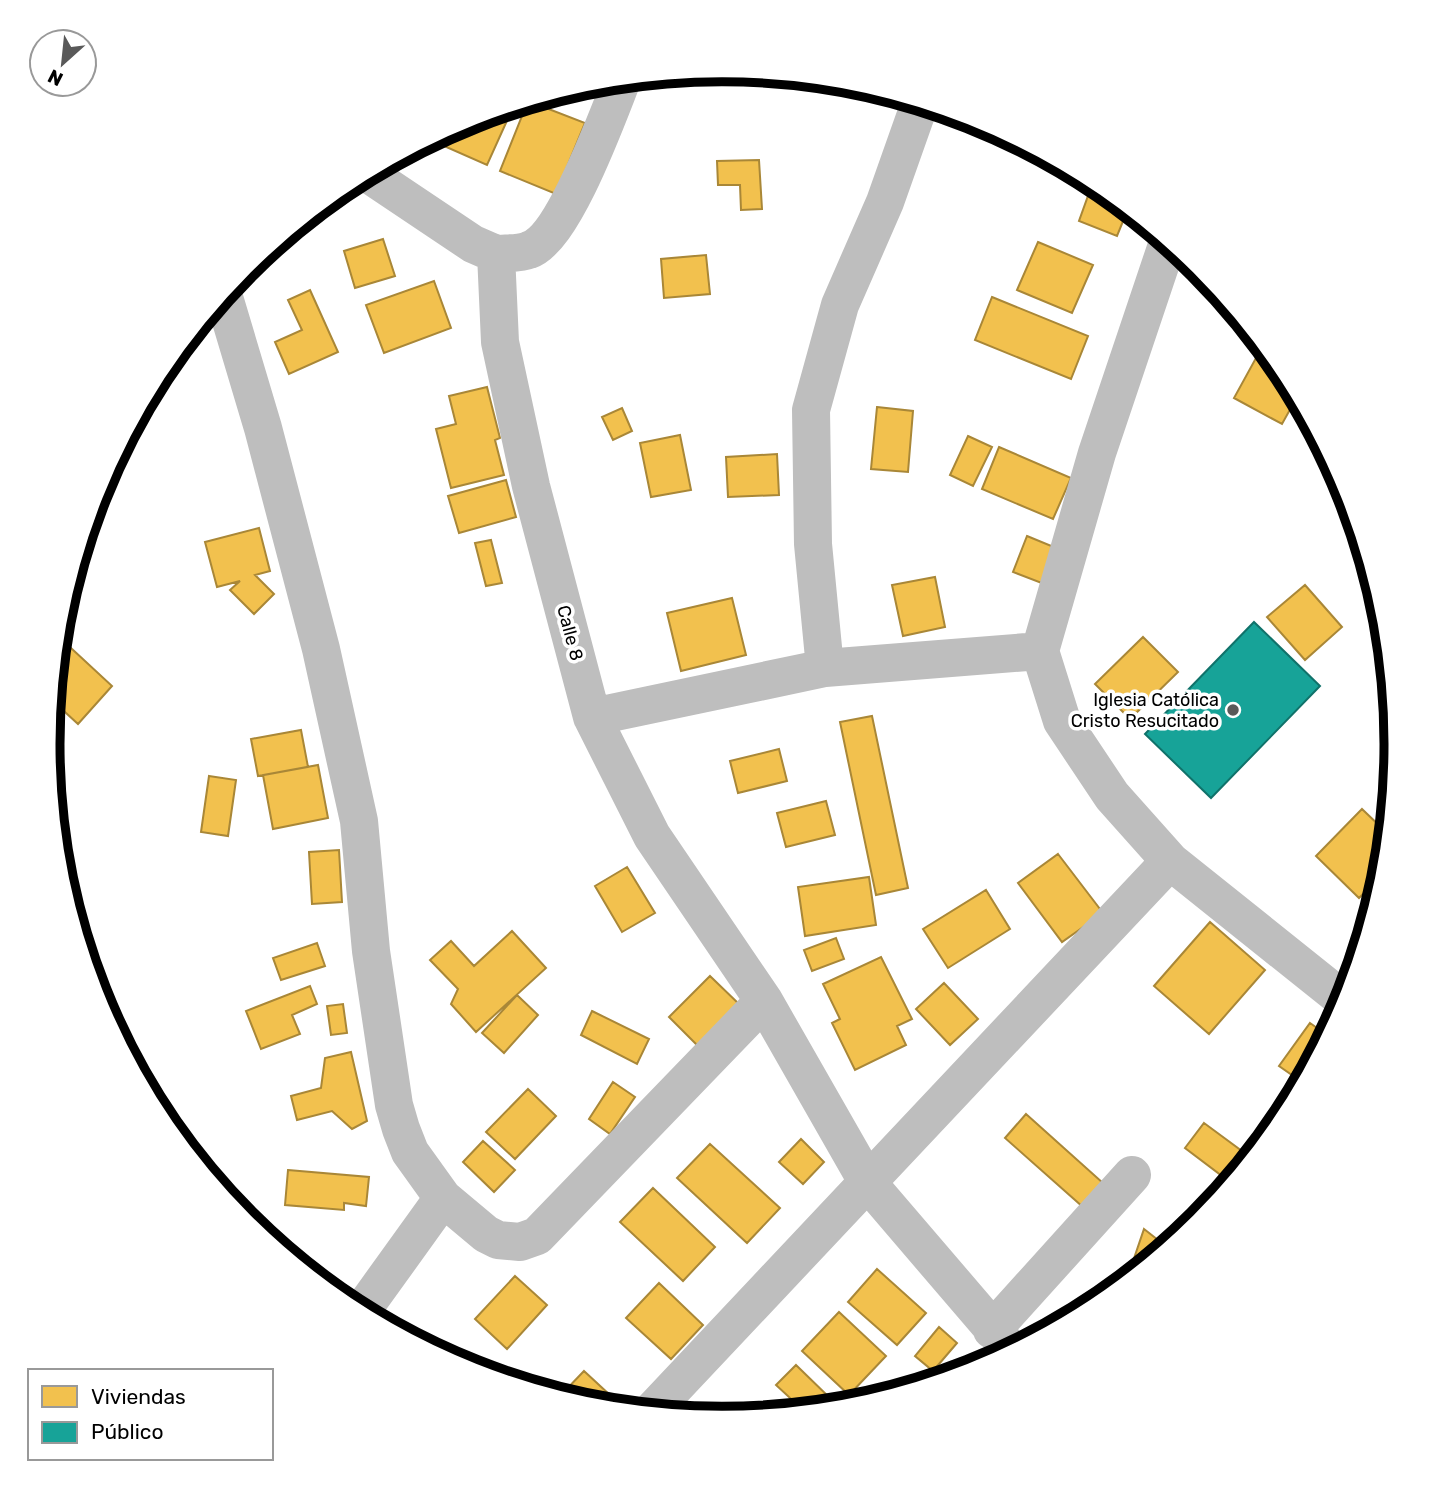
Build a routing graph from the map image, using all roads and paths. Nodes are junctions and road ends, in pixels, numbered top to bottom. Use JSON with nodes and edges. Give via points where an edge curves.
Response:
{"nodes":[{"id":1,"x":617,"y":91,"type":"edge"},
{"id":2,"x":917,"y":112,"type":"edge"},
{"id":3,"x":377,"y":180,"type":"edge"},
{"id":4,"x":1165,"y":252,"type":"edge"},
{"id":5,"x":496,"y":254,"type":"junction"},
{"id":6,"x":226,"y":305,"type":"edge"},
{"id":7,"x":1040,"y":651,"type":"junction"},
{"id":8,"x":825,"y":668,"type":"junction"},
{"id":9,"x":592,"y":717,"type":"junction"},
{"id":10,"x":1171,"y":861,"type":"junction"},
{"id":11,"x":1335,"y":993,"type":"edge"},
{"id":12,"x":764,"y":1000,"type":"junction"},
{"id":13,"x":1132,"y":1175,"type":"dead end"},
{"id":14,"x":868,"y":1183,"type":"junction"},
{"id":15,"x":443,"y":1198,"type":"junction"},
{"id":16,"x":368,"y":1303,"type":"edge"},
{"id":17,"x":1002,"y":1340,"type":"edge"},
{"id":18,"x":660,"y":1403,"type":"edge"}],
"edges":[{"from":1,"to":5,"type":"street","via":[[581,179],[548,236],[530,250]]},
{"from":2,"to":8,"type":"street","via":[[885,202],[840,304],[811,411],[813,544]]},
{"from":3,"to":5,"type":"street","via":[[472,244]]},
{"from":4,"to":7,"type":"street","via":[[1097,453]]},
{"from":5,"to":9,"type":"street","name":"Calle 8","via":[[500,342],[530,486]]},
{"from":6,"to":15,"type":"street","via":[[321,649],[359,821],[371,951],[394,1105],[410,1152]]},
{"from":7,"to":8,"type":"street"},
{"from":7,"to":10,"type":"street","via":[[1062,721],[1112,796]]},
{"from":8,"to":9,"type":"street"},
{"from":9,"to":12,"type":"street","name":"Calle 8","via":[[652,836]]},
{"from":10,"to":11,"type":"street"},
{"from":10,"to":14,"type":"street"},
{"from":12,"to":14,"type":"street","name":"Calle 8"},
{"from":12,"to":15,"type":"street","via":[[537,1236],[520,1242],[498,1240]]},
{"from":13,"to":17,"type":"street"},
{"from":14,"to":17,"type":"street","name":"Calle 8"},
{"from":14,"to":18,"type":"street"},
{"from":15,"to":16,"type":"street"}]}
